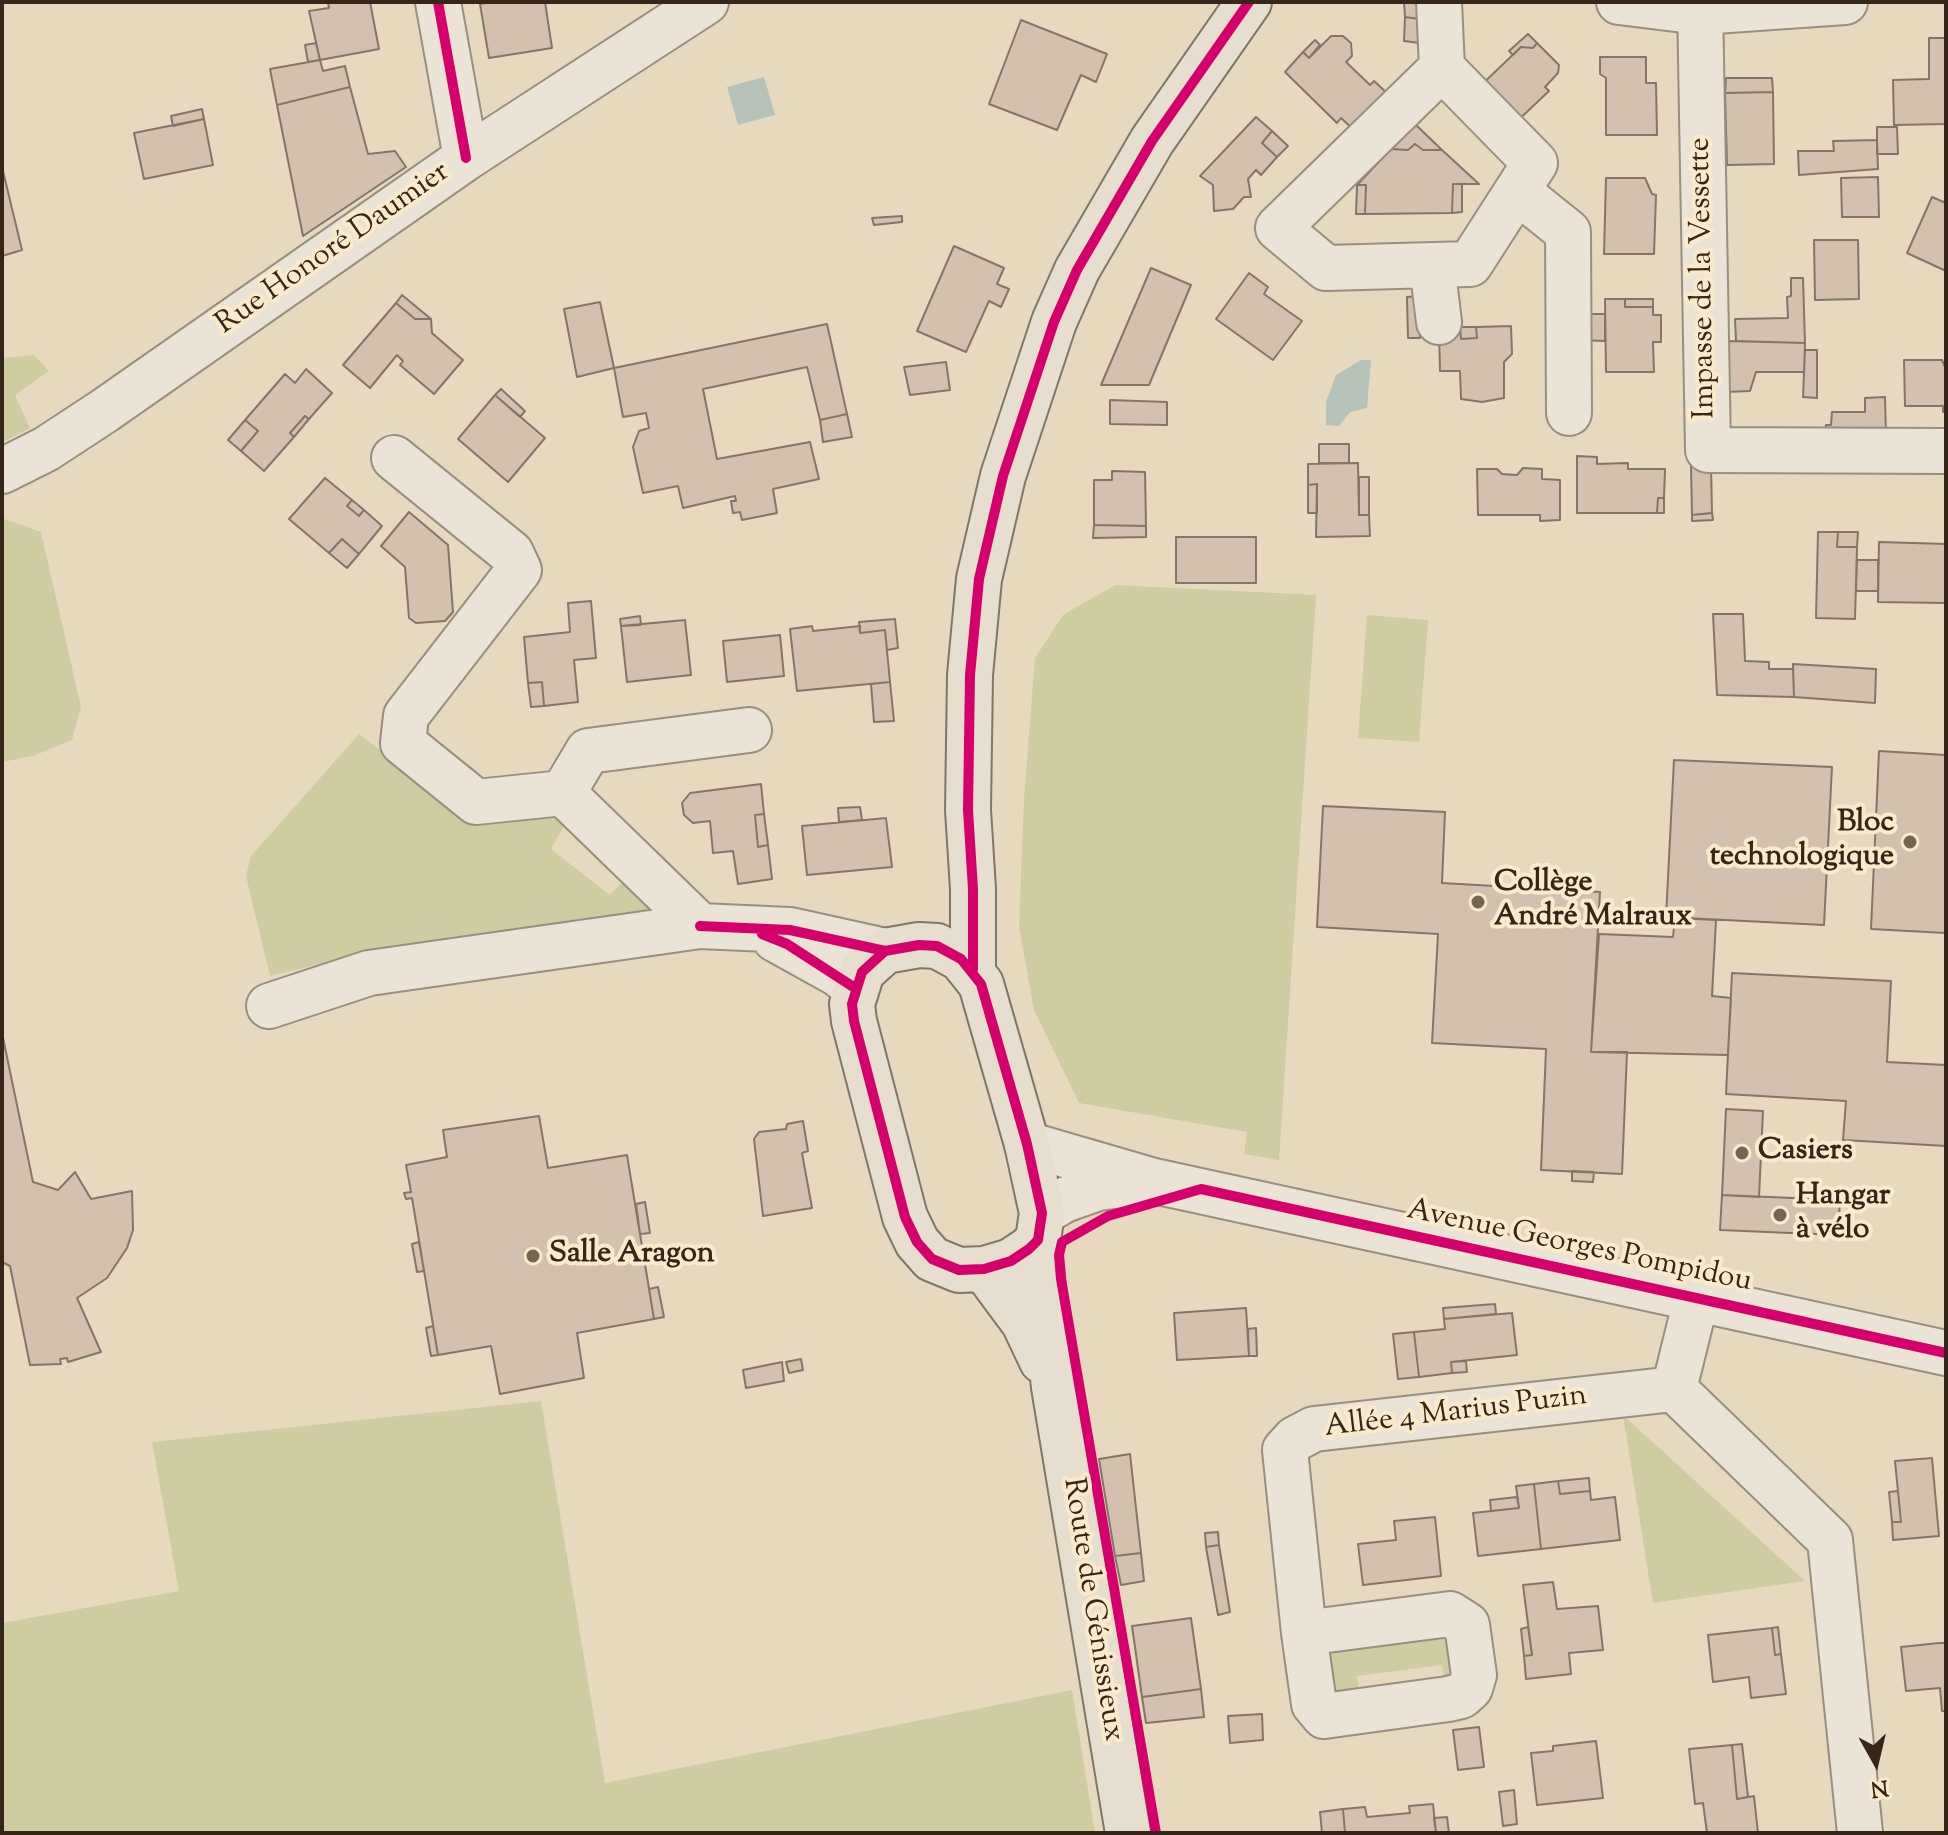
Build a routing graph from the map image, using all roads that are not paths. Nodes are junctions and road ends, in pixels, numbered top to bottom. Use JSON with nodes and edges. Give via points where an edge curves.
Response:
{"nodes":[{"id":1,"x":438,"y":2,"type":"edge"},
{"id":2,"x":706,"y":2,"type":"edge"},
{"id":3,"x":1249,"y":2,"type":"edge"},
{"id":4,"x":1439,"y":2,"type":"edge"},
{"id":5,"x":1619,"y":2,"type":"edge"},
{"id":6,"x":1845,"y":2,"type":"edge"},
{"id":7,"x":1700,"y":7,"type":"edge"},
{"id":8,"x":1442,"y":68,"type":"junction"},
{"id":9,"x":466,"y":158,"type":"junction"},
{"id":10,"x":1517,"y":191,"type":"junction"},
{"id":11,"x":1432,"y":265,"type":"junction"},
{"id":12,"x":1439,"y":322,"type":"dead end"},
{"id":13,"x":1569,"y":413,"type":"dead end"},
{"id":14,"x":1946,"y":451,"type":"edge"},
{"id":15,"x":394,"y":458,"type":"dead end"},
{"id":16,"x":2,"y":471,"type":"edge"},
{"id":17,"x":749,"y":730,"type":"dead end"},
{"id":18,"x":563,"y":793,"type":"junction"},
{"id":19,"x":973,"y":889,"type":"junction"},
{"id":20,"x":700,"y":926,"type":"junction"},
{"id":21,"x":754,"y":930,"type":"junction"},
{"id":22,"x":902,"y":948,"type":"junction"},
{"id":23,"x":973,"y":969,"type":"junction"},
{"id":24,"x":855,"y":988,"type":"junction"},
{"id":25,"x":269,"y":1006,"type":"dead end"},
{"id":26,"x":1027,"y":1144,"type":"junction"},
{"id":27,"x":1154,"y":1181,"type":"junction"},
{"id":28,"x":1040,"y":1226,"type":"junction"},
{"id":29,"x":984,"y":1269,"type":"junction"},
{"id":30,"x":1696,"y":1300,"type":"junction"},
{"id":31,"x":1946,"y":1353,"type":"edge"},
{"id":32,"x":1054,"y":1387,"type":"junction"},
{"id":33,"x":1674,"y":1389,"type":"junction"},
{"id":34,"x":1304,"y":1633,"type":"dead end"},
{"id":35,"x":1128,"y":1833,"type":"edge"},
{"id":36,"x":1860,"y":1833,"type":"edge"}],
"edges":[{"from":1,"to":9,"type":"street"},
{"from":2,"to":9,"type":"street","name":"Rue Honoré Daumier"},
{"from":3,"to":19,"type":"main road","name":"Route de Génissieux","via":[[1152,141],[1077,270],[1054,322],[1003,476],[979,579],[970,675]]},
{"from":4,"to":8,"type":"street"},
{"from":5,"to":7,"type":"street"},
{"from":6,"to":7,"type":"street"},
{"from":7,"to":14,"type":"street","name":"Impasse de la Vessette","via":[[1708,450]]},
{"from":8,"to":10,"type":"street","via":[[1535,163]]},
{"from":8,"to":11,"type":"street","via":[[1278,228],[1326,268]]},
{"from":9,"to":16,"type":"street","name":"Rue Honoré Daumier","via":[[104,411]]},
{"from":10,"to":11,"type":"street","via":[[1470,264]]},
{"from":10,"to":13,"type":"street","via":[[1568,232]]},
{"from":11,"to":12,"type":"street"},
{"from":15,"to":18,"type":"street","via":[[511,553],[519,570],[406,716],[403,743],[476,802]]},
{"from":17,"to":18,"type":"street","via":[[588,751]]},
{"from":18,"to":20,"type":"street"},
{"from":19,"to":22,"type":"main road","via":[[940,930]]},
{"from":19,"to":23,"type":"main road","name":"Route de Génissieux"},
{"from":20,"to":21,"type":"street"},
{"from":20,"to":25,"type":"street","via":[[369,973]]},
{"from":21,"to":22,"type":"street","via":[[790,930]]},
{"from":21,"to":24,"type":"street","via":[[787,944]]},
{"from":22,"to":23,"type":"main road","via":[[937,946]]},
{"from":22,"to":24,"type":"main road","via":[[862,972]]},
{"from":23,"to":26,"type":"main road","name":"Route de Génissieux","via":[[988,1004]]},
{"from":24,"to":29,"type":"main road","via":[[854,1021],[905,1217],[932,1259],[959,1270]]},
{"from":26,"to":27,"type":"street","name":"Avenue Georges Pompidou"},
{"from":26,"to":28,"type":"main road","name":"Route de Génissieux"},
{"from":27,"to":28,"type":"street","name":"Avenue Georges Pompidou","via":[[1098,1188],[1064,1200]]},
{"from":27,"to":30,"type":"street","name":"Avenue Georges Pompidou"},
{"from":28,"to":29,"type":"main road","via":[[1011,1261]]},
{"from":28,"to":32,"type":"main road","name":"Route de Génissieux"},
{"from":29,"to":32,"type":"main road","name":"Route de Génissieux","via":[[1024,1323]]},
{"from":30,"to":31,"type":"street","name":"Avenue Georges Pompidou"},
{"from":30,"to":33,"type":"street"},
{"from":32,"to":35,"type":"main road","name":"Route de Génissieux"},
{"from":33,"to":34,"type":"street","name":"Allée 4 Marius Puzin","via":[[1314,1429],[1295,1439],[1285,1450]]},
{"from":33,"to":36,"type":"street","via":[[1830,1540]]}]}
